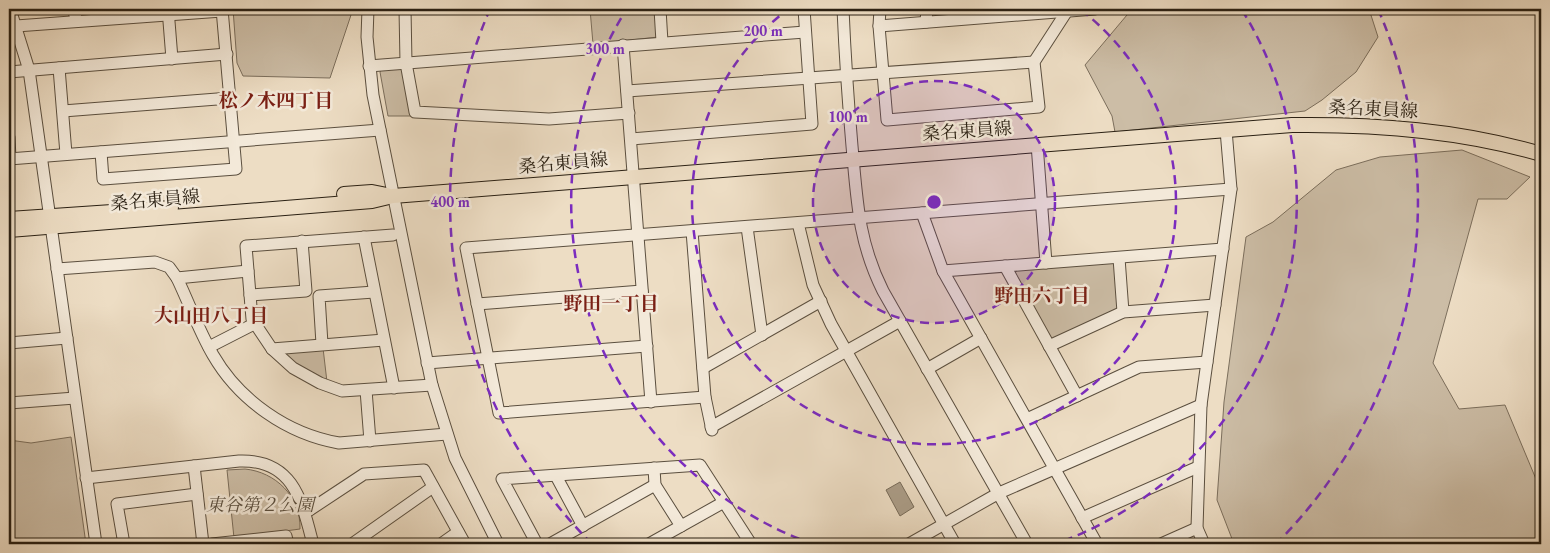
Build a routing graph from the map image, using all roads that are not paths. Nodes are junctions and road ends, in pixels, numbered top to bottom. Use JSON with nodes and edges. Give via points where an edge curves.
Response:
{"nodes":[{"id":1,"x":10,"y":9,"type":"edge"},
{"id":2,"x":73,"y":9,"type":"edge"},
{"id":3,"x":368,"y":9,"type":"edge"},
{"id":4,"x":405,"y":9,"type":"edge"},
{"id":5,"x":660,"y":9,"type":"edge"},
{"id":6,"x":804,"y":9,"type":"edge"},
{"id":7,"x":843,"y":9,"type":"edge"},
{"id":8,"x":880,"y":9,"type":"edge"},
{"id":9,"x":927,"y":9,"type":"edge"},
{"id":10,"x":1095,"y":9,"type":"edge"},
{"id":11,"x":222,"y":10,"type":"edge"},
{"id":12,"x":1067,"y":11,"type":"junction"},
{"id":13,"x":168,"y":12,"type":"edge"},
{"id":14,"x":77,"y":22,"type":"junction"},
{"id":15,"x":926,"y":22,"type":"junction"},
{"id":16,"x":16,"y":26,"type":"junction"},
{"id":17,"x":879,"y":26,"type":"junction"},
{"id":18,"x":805,"y":32,"type":"junction"},
{"id":19,"x":662,"y":42,"type":"junction"},
{"id":20,"x":623,"y":46,"type":"junction"},
{"id":21,"x":227,"y":54,"type":"junction"},
{"id":22,"x":172,"y":59,"type":"junction"},
{"id":23,"x":1034,"y":62,"type":"junction"},
{"id":24,"x":406,"y":63,"type":"junction"},
{"id":25,"x":369,"y":66,"type":"junction"},
{"id":26,"x":59,"y":68,"type":"junction"},
{"id":27,"x":29,"y":70,"type":"junction"},
{"id":28,"x":883,"y":71,"type":"junction"},
{"id":29,"x":9,"y":72,"type":"edge"},
{"id":30,"x":846,"y":76,"type":"junction"},
{"id":31,"x":809,"y":78,"type":"junction"},
{"id":32,"x":627,"y":91,"type":"junction"},
{"id":33,"x":230,"y":98,"type":"junction"},
{"id":34,"x":63,"y":111,"type":"junction"},
{"id":35,"x":629,"y":113,"type":"junction"},
{"id":36,"x":380,"y":130,"type":"junction"},
{"id":37,"x":1226,"y":130,"type":"junction"},
{"id":38,"x":9,"y":137,"type":"edge"},
{"id":39,"x":631,"y":139,"type":"junction"},
{"id":40,"x":234,"y":142,"type":"junction"},
{"id":41,"x":1036,"y":144,"type":"junction"},
{"id":42,"x":101,"y":152,"type":"junction"},
{"id":43,"x":66,"y":154,"type":"junction"},
{"id":44,"x":1541,"y":154,"type":"edge"},
{"id":45,"x":41,"y":156,"type":"junction"},
{"id":46,"x":853,"y":158,"type":"junction"},
{"id":47,"x":10,"y":159,"type":"edge"},
{"id":48,"x":633,"y":175,"type":"junction"},
{"id":49,"x":1231,"y":189,"type":"junction"},
{"id":50,"x":393,"y":196,"type":"junction"},
{"id":51,"x":1041,"y":204,"type":"junction"},
{"id":52,"x":922,"y":214,"type":"junction"},
{"id":53,"x":9,"y":218,"type":"edge"},
{"id":54,"x":858,"y":218,"type":"junction"},
{"id":55,"x":50,"y":221,"type":"junction"},
{"id":56,"x":798,"y":222,"type":"junction"},
{"id":57,"x":747,"y":226,"type":"junction"},
{"id":58,"x":9,"y":230,"type":"edge"},
{"id":59,"x":692,"y":231,"type":"junction"},
{"id":60,"x":393,"y":235,"type":"dead end"},
{"id":61,"x":638,"y":235,"type":"junction"},
{"id":62,"x":364,"y":237,"type":"junction"},
{"id":63,"x":302,"y":241,"type":"junction"},
{"id":64,"x":1223,"y":249,"type":"junction"},
{"id":65,"x":1119,"y":258,"type":"junction"},
{"id":66,"x":1046,"y":263,"type":"junction"},
{"id":67,"x":1005,"y":266,"type":"junction"},
{"id":68,"x":57,"y":269,"type":"junction"},
{"id":69,"x":248,"y":271,"type":"junction"},
{"id":70,"x":943,"y":271,"type":"junction"},
{"id":71,"x":177,"y":278,"type":"junction"},
{"id":72,"x":642,"y":290,"type":"junction"},
{"id":73,"x":374,"y":292,"type":"junction"},
{"id":74,"x":250,"y":295,"type":"junction"},
{"id":75,"x":821,"y":301,"type":"junction"},
{"id":76,"x":477,"y":304,"type":"junction"},
{"id":77,"x":1215,"y":305,"type":"junction"},
{"id":78,"x":1123,"y":312,"type":"junction"},
{"id":79,"x":900,"y":321,"type":"junction"},
{"id":80,"x":254,"y":324,"type":"junction"},
{"id":81,"x":762,"y":335,"type":"junction"},
{"id":82,"x":67,"y":338,"type":"junction"},
{"id":83,"x":981,"y":338,"type":"junction"},
{"id":84,"x":384,"y":340,"type":"junction"},
{"id":85,"x":9,"y":343,"type":"edge"},
{"id":86,"x":322,"y":344,"type":"junction"},
{"id":87,"x":647,"y":346,"type":"junction"},
{"id":88,"x":1049,"y":346,"type":"junction"},
{"id":89,"x":209,"y":347,"type":"junction"},
{"id":90,"x":272,"y":348,"type":"junction"},
{"id":91,"x":846,"y":352,"type":"junction"},
{"id":92,"x":488,"y":358,"type":"junction"},
{"id":93,"x":1207,"y":362,"type":"junction"},
{"id":94,"x":427,"y":364,"type":"junction"},
{"id":95,"x":703,"y":368,"type":"junction"},
{"id":96,"x":927,"y":369,"type":"junction"},
{"id":97,"x":432,"y":385,"type":"junction"},
{"id":98,"x":394,"y":388,"type":"junction"},
{"id":99,"x":366,"y":390,"type":"junction"},
{"id":100,"x":1077,"y":396,"type":"junction"},
{"id":101,"x":705,"y":397,"type":"junction"},
{"id":102,"x":75,"y":398,"type":"junction"},
{"id":103,"x":651,"y":402,"type":"junction"},
{"id":104,"x":9,"y":403,"type":"edge"},
{"id":105,"x":1201,"y":405,"type":"junction"},
{"id":106,"x":1027,"y":419,"type":"junction"},
{"id":107,"x":447,"y":434,"type":"junction"},
{"id":108,"x":370,"y":441,"type":"junction"},
{"id":109,"x":194,"y":466,"type":"junction"},
{"id":110,"x":1198,"y":467,"type":"junction"},
{"id":111,"x":654,"y":468,"type":"junction"},
{"id":112,"x":1054,"y":469,"type":"junction"},
{"id":113,"x":556,"y":476,"type":"junction"},
{"id":114,"x":86,"y":478,"type":"junction"},
{"id":115,"x":655,"y":484,"type":"junction"},
{"id":116,"x":434,"y":487,"type":"junction"},
{"id":117,"x":999,"y":493,"type":"junction"},
{"id":118,"x":198,"y":494,"type":"junction"},
{"id":119,"x":724,"y":502,"type":"junction"},
{"id":120,"x":305,"y":513,"type":"junction"},
{"id":121,"x":1082,"y":518,"type":"junction"},
{"id":122,"x":944,"y":525,"type":"junction"},
{"id":123,"x":583,"y":526,"type":"junction"},
{"id":124,"x":682,"y":526,"type":"junction"},
{"id":125,"x":1197,"y":528,"type":"junction"},
{"id":126,"x":458,"y":532,"type":"junction"},
{"id":127,"x":96,"y":544,"type":"edge"},
{"id":128,"x":124,"y":544,"type":"edge"},
{"id":129,"x":203,"y":544,"type":"edge"},
{"id":130,"x":212,"y":544,"type":"edge"},
{"id":131,"x":288,"y":544,"type":"edge"},
{"id":132,"x":313,"y":544,"type":"edge"},
{"id":133,"x":352,"y":544,"type":"edge"},
{"id":134,"x":441,"y":544,"type":"edge"},
{"id":135,"x":465,"y":544,"type":"edge"},
{"id":136,"x":498,"y":544,"type":"edge"},
{"id":137,"x":537,"y":544,"type":"edge"},
{"id":138,"x":550,"y":544,"type":"edge"},
{"id":139,"x":649,"y":544,"type":"edge"},
{"id":140,"x":750,"y":544,"type":"edge"},
{"id":141,"x":909,"y":544,"type":"edge"},
{"id":142,"x":955,"y":544,"type":"edge"},
{"id":143,"x":1027,"y":544,"type":"edge"},
{"id":144,"x":1097,"y":544,"type":"edge"},
{"id":145,"x":1161,"y":544,"type":"edge"},
{"id":146,"x":1204,"y":544,"type":"edge"}],
"edges":[{"from":1,"to":16,"type":"street"},
{"from":2,"to":14,"type":"street"},
{"from":3,"to":25,"type":"street"},
{"from":4,"to":24,"type":"street"},
{"from":5,"to":19,"type":"street"},
{"from":6,"to":18,"type":"street"},
{"from":7,"to":30,"type":"street"},
{"from":8,"to":17,"type":"street"},
{"from":9,"to":15,"type":"street"},
{"from":10,"to":12,"type":"street"},
{"from":11,"to":13,"type":"street"},
{"from":11,"to":21,"type":"street"},
{"from":12,"to":15,"type":"street"},
{"from":12,"to":23,"type":"street"},
{"from":13,"to":14,"type":"street"},
{"from":13,"to":22,"type":"street"},
{"from":14,"to":16,"type":"street"},
{"from":15,"to":17,"type":"street"},
{"from":16,"to":27,"type":"street"},
{"from":17,"to":28,"type":"street"},
{"from":18,"to":19,"type":"street"},
{"from":18,"to":31,"type":"street"},
{"from":19,"to":20,"type":"street"},
{"from":20,"to":24,"type":"street"},
{"from":20,"to":32,"type":"street"},
{"from":21,"to":22,"type":"street"},
{"from":21,"to":33,"type":"street"},
{"from":22,"to":26,"type":"street"},
{"from":23,"to":28,"type":"street"},
{"from":23,"to":28,"type":"street","via":[[1039,107],[887,120]]},
{"from":24,"to":25,"type":"street"},
{"from":24,"to":35,"type":"street","via":[[415,112],[549,119]]},
{"from":25,"to":36,"type":"street"},
{"from":26,"to":27,"type":"street"},
{"from":26,"to":34,"type":"street"},
{"from":27,"to":29,"type":"street"},
{"from":27,"to":45,"type":"street"},
{"from":28,"to":30,"type":"street"},
{"from":30,"to":31,"type":"street"},
{"from":30,"to":46,"type":"street"},
{"from":31,"to":32,"type":"street"},
{"from":31,"to":39,"type":"street","via":[[812,124]]},
{"from":32,"to":35,"type":"street"},
{"from":33,"to":34,"type":"street"},
{"from":33,"to":40,"type":"street"},
{"from":34,"to":43,"type":"street"},
{"from":35,"to":39,"type":"street"},
{"from":36,"to":40,"type":"street"},
{"from":36,"to":50,"type":"street"},
{"from":37,"to":41,"type":"main road","name":"桑名東員線"},
{"from":37,"to":44,"type":"main road","name":"桑名東員線","via":[[1350,124],[1419,129]]},
{"from":37,"to":49,"type":"street"},
{"from":38,"to":47,"type":"street"},
{"from":39,"to":48,"type":"street"},
{"from":40,"to":42,"type":"street"},
{"from":40,"to":42,"type":"street","via":[[236,169],[103,180]]},
{"from":41,"to":46,"type":"main road","name":"桑名東員線"},
{"from":41,"to":51,"type":"street"},
{"from":42,"to":43,"type":"street"},
{"from":43,"to":45,"type":"street"},
{"from":45,"to":47,"type":"street"},
{"from":45,"to":55,"type":"street"},
{"from":46,"to":48,"type":"main road","name":"桑名東員線"},
{"from":46,"to":54,"type":"street"},
{"from":48,"to":50,"type":"main road","name":"桑名東員線"},
{"from":48,"to":61,"type":"street"},
{"from":49,"to":51,"type":"street"},
{"from":49,"to":64,"type":"street"},
{"from":50,"to":55,"type":"main road","name":"桑名東員線","via":[[372,192]]},
{"from":50,"to":94,"type":"street"},
{"from":51,"to":52,"type":"street"},
{"from":51,"to":66,"type":"street"},
{"from":52,"to":54,"type":"street"},
{"from":52,"to":70,"type":"street"},
{"from":53,"to":55,"type":"main road","name":"桑名東員線"},
{"from":54,"to":56,"type":"street"},
{"from":54,"to":79,"type":"street","via":[[869,259]]},
{"from":55,"to":58,"type":"main road","name":"桑名東員線"},
{"from":55,"to":68,"type":"street"},
{"from":56,"to":57,"type":"street"},
{"from":56,"to":75,"type":"street","via":[[813,285]]},
{"from":57,"to":59,"type":"street"},
{"from":57,"to":81,"type":"street"},
{"from":59,"to":61,"type":"street"},
{"from":59,"to":95,"type":"street"},
{"from":60,"to":62,"type":"street"},
{"from":61,"to":72,"type":"street"},
{"from":61,"to":76,"type":"street","via":[[466,248]]},
{"from":62,"to":63,"type":"street"},
{"from":62,"to":73,"type":"street"},
{"from":63,"to":69,"type":"street","via":[[246,246]]},
{"from":63,"to":74,"type":"street","via":[[306,291]]},
{"from":64,"to":65,"type":"street"},
{"from":64,"to":77,"type":"street"},
{"from":65,"to":66,"type":"street"},
{"from":65,"to":78,"type":"street"},
{"from":66,"to":67,"type":"street"},
{"from":67,"to":70,"type":"street"},
{"from":67,"to":88,"type":"street"},
{"from":68,"to":71,"type":"street","via":[[155,262],[169,268]]},
{"from":68,"to":82,"type":"street"},
{"from":69,"to":71,"type":"street"},
{"from":69,"to":74,"type":"street"},
{"from":70,"to":83,"type":"street"},
{"from":71,"to":89,"type":"street"},
{"from":72,"to":76,"type":"street"},
{"from":72,"to":87,"type":"street"},
{"from":73,"to":84,"type":"street"},
{"from":73,"to":86,"type":"street","via":[[318,296]]},
{"from":74,"to":80,"type":"street"},
{"from":75,"to":81,"type":"street"},
{"from":75,"to":91,"type":"street"},
{"from":76,"to":92,"type":"street"},
{"from":77,"to":78,"type":"street"},
{"from":77,"to":93,"type":"street"},
{"from":78,"to":88,"type":"street"},
{"from":79,"to":91,"type":"street"},
{"from":79,"to":96,"type":"street"},
{"from":80,"to":89,"type":"street"},
{"from":80,"to":90,"type":"street"},
{"from":81,"to":95,"type":"street"},
{"from":82,"to":85,"type":"street"},
{"from":82,"to":102,"type":"street"},
{"from":83,"to":96,"type":"street"},
{"from":83,"to":106,"type":"street"},
{"from":84,"to":86,"type":"street"},
{"from":84,"to":98,"type":"street"},
{"from":86,"to":90,"type":"street"},
{"from":87,"to":92,"type":"street"},
{"from":87,"to":103,"type":"street"},
{"from":88,"to":100,"type":"street"},
{"from":89,"to":108,"type":"street","via":[[246,396],[279,420],[325,440],[339,443]]},
{"from":90,"to":99,"type":"street","via":[[293,368],[320,383],[342,391]]},
{"from":91,"to":101,"type":"street","via":[[712,429]]},
{"from":91,"to":122,"type":"street"},
{"from":92,"to":94,"type":"street"},
{"from":92,"to":103,"type":"street","via":[[499,413]]},
{"from":93,"to":100,"type":"street","via":[[1139,367]]},
{"from":93,"to":105,"type":"street"},
{"from":94,"to":97,"type":"street"},
{"from":95,"to":101,"type":"street"},
{"from":96,"to":117,"type":"street"},
{"from":97,"to":98,"type":"street"},
{"from":97,"to":107,"type":"street"},
{"from":98,"to":99,"type":"street"},
{"from":99,"to":108,"type":"street"},
{"from":100,"to":106,"type":"street"},
{"from":101,"to":103,"type":"street"},
{"from":102,"to":104,"type":"street"},
{"from":102,"to":114,"type":"street"},
{"from":105,"to":110,"type":"street"},
{"from":105,"to":112,"type":"street"},
{"from":106,"to":112,"type":"street"},
{"from":107,"to":108,"type":"street"},
{"from":107,"to":136,"type":"street","via":[[462,474]]},
{"from":109,"to":114,"type":"street"},
{"from":109,"to":118,"type":"street"},
{"from":109,"to":120,"type":"street","via":[[247,460],[266,464],[291,482]]},
{"from":110,"to":121,"type":"street"},
{"from":110,"to":125,"type":"street"},
{"from":111,"to":113,"type":"street"},
{"from":111,"to":115,"type":"street"},
{"from":111,"to":119,"type":"street","via":[[700,465]]},
{"from":112,"to":117,"type":"street"},
{"from":112,"to":121,"type":"street"},
{"from":113,"to":123,"type":"street"},
{"from":113,"to":137,"type":"street","via":[[502,479]]},
{"from":114,"to":127,"type":"street"},
{"from":115,"to":123,"type":"street"},
{"from":115,"to":124,"type":"street"},
{"from":116,"to":120,"type":"street","via":[[424,470],[364,474]]},
{"from":116,"to":126,"type":"street"},
{"from":116,"to":133,"type":"street"},
{"from":117,"to":122,"type":"street"},
{"from":117,"to":143,"type":"street"},
{"from":118,"to":128,"type":"street","via":[[117,504]]},
{"from":118,"to":129,"type":"street"},
{"from":119,"to":124,"type":"street"},
{"from":119,"to":140,"type":"street"},
{"from":120,"to":132,"type":"street"},
{"from":121,"to":144,"type":"street"},
{"from":122,"to":141,"type":"street"},
{"from":122,"to":142,"type":"street"},
{"from":123,"to":138,"type":"street"},
{"from":124,"to":139,"type":"street"},
{"from":125,"to":145,"type":"street"},
{"from":125,"to":146,"type":"street"},
{"from":126,"to":134,"type":"street"},
{"from":126,"to":135,"type":"street"},
{"from":130,"to":131,"type":"street","via":[[286,536]]}]}
